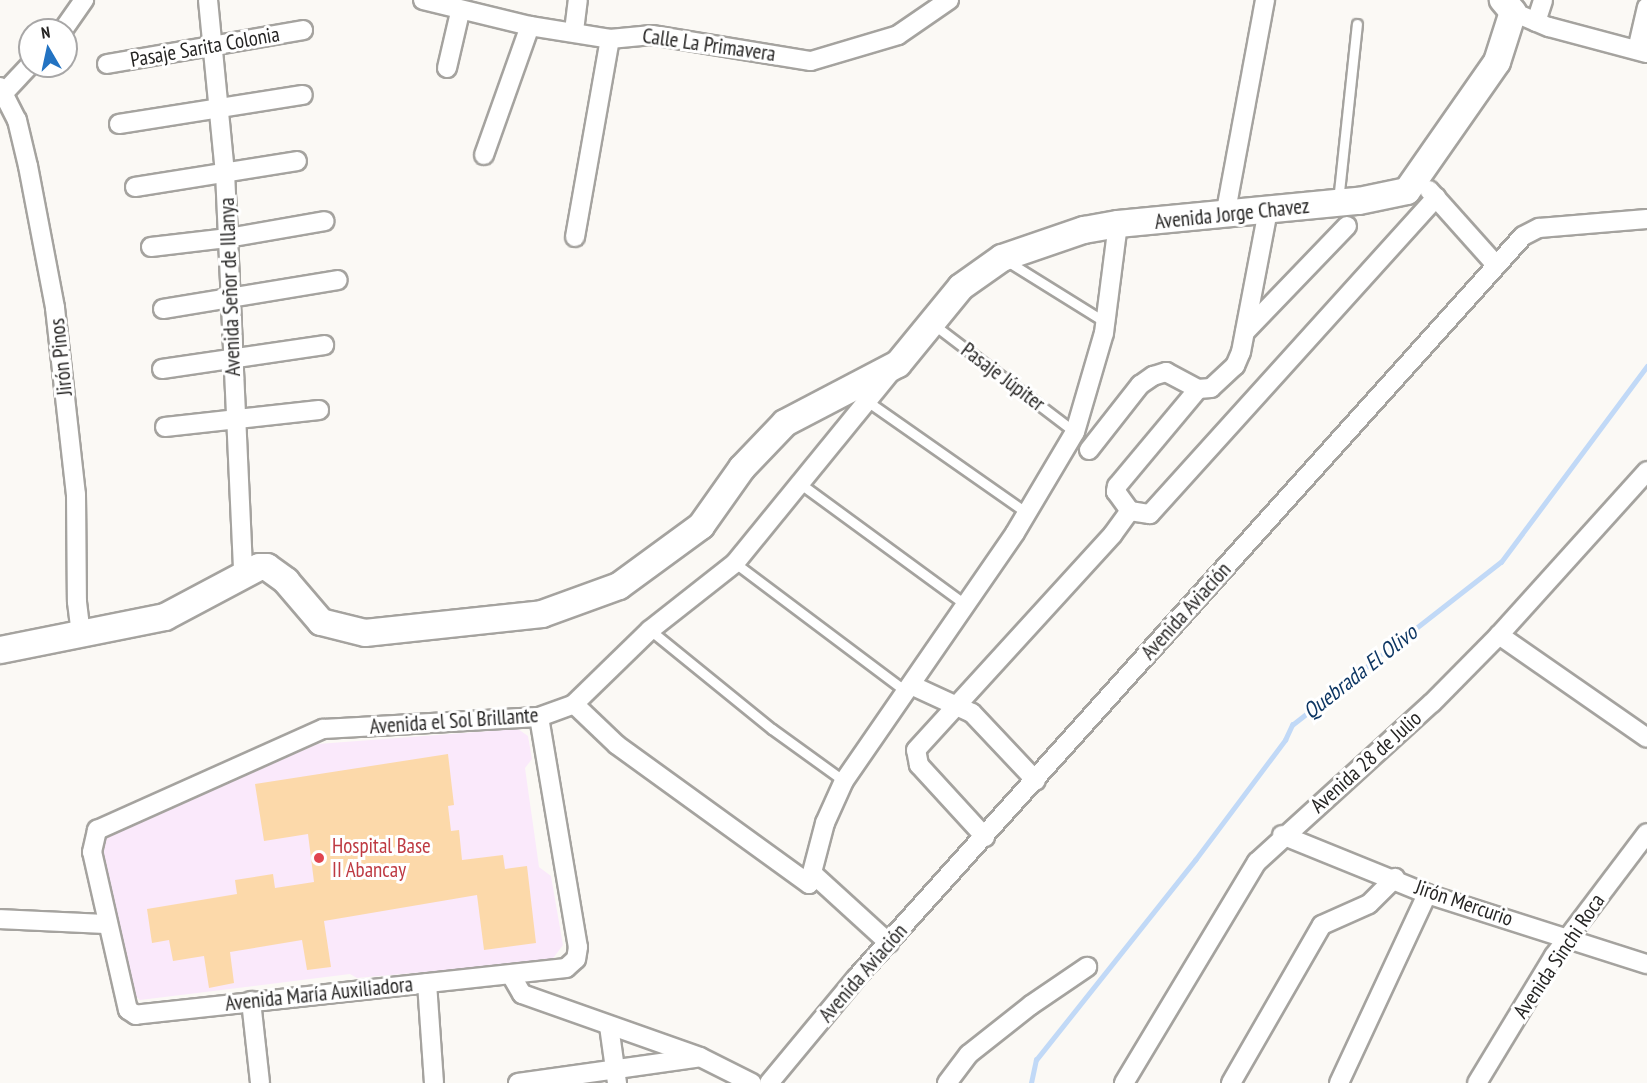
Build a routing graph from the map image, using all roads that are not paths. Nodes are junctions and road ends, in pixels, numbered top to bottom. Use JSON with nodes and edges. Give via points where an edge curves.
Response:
{"nodes":[{"id":1,"x":84,"y":0,"type":"edge"},
{"id":2,"x":208,"y":0,"type":"edge"},
{"id":3,"x":423,"y":0,"type":"edge"},
{"id":4,"x":578,"y":0,"type":"edge"},
{"id":5,"x":949,"y":0,"type":"edge"},
{"id":6,"x":1265,"y":0,"type":"edge"},
{"id":7,"x":1543,"y":0,"type":"edge"},
{"id":8,"x":1647,"y":7,"type":"edge"},
{"id":9,"x":1518,"y":11,"type":"edge"},
{"id":10,"x":460,"y":12,"type":"junction"},
{"id":11,"x":71,"y":18,"type":"edge"},
{"id":12,"x":1357,"y":24,"type":"dead end"},
{"id":13,"x":530,"y":26,"type":"junction"},
{"id":14,"x":303,"y":30,"type":"dead end"},
{"id":15,"x":574,"y":31,"type":"junction"},
{"id":16,"x":610,"y":39,"type":"junction"},
{"id":17,"x":214,"y":44,"type":"junction"},
{"id":18,"x":1642,"y":51,"type":"edge"},
{"id":19,"x":107,"y":64,"type":"dead end"},
{"id":20,"x":447,"y":69,"type":"dead end"},
{"id":21,"x":18,"y":76,"type":"edge"},
{"id":22,"x":1,"y":92,"type":"edge"},
{"id":23,"x":303,"y":96,"type":"dead end"},
{"id":24,"x":220,"y":109,"type":"junction"},
{"id":25,"x":119,"y":124,"type":"dead end"},
{"id":26,"x":484,"y":155,"type":"dead end"},
{"id":27,"x":297,"y":161,"type":"dead end"},
{"id":28,"x":225,"y":172,"type":"junction"},
{"id":29,"x":1418,"y":179,"type":"junction"},
{"id":30,"x":135,"y":187,"type":"dead end"},
{"id":31,"x":1436,"y":197,"type":"junction"},
{"id":32,"x":1268,"y":211,"type":"junction"},
{"id":33,"x":1342,"y":215,"type":"junction"},
{"id":34,"x":1225,"y":216,"type":"junction"},
{"id":35,"x":1647,"y":219,"type":"edge"},
{"id":36,"x":325,"y":221,"type":"dead end"},
{"id":37,"x":1118,"y":224,"type":"junction"},
{"id":38,"x":575,"y":237,"type":"dead end"},
{"id":39,"x":228,"y":238,"type":"junction"},
{"id":40,"x":151,"y":246,"type":"dead end"},
{"id":41,"x":1002,"y":258,"type":"junction"},
{"id":42,"x":1496,"y":265,"type":"junction"},
{"id":43,"x":338,"y":280,"type":"dead end"},
{"id":44,"x":231,"y":298,"type":"junction"},
{"id":45,"x":163,"y":309,"type":"dead end"},
{"id":46,"x":931,"y":322,"type":"junction"},
{"id":47,"x":1105,"y":322,"type":"junction"},
{"id":48,"x":1245,"y":332,"type":"junction"},
{"id":49,"x":324,"y":345,"type":"dead end"},
{"id":50,"x":232,"y":360,"type":"junction"},
{"id":51,"x":898,"y":364,"type":"junction"},
{"id":52,"x":162,"y":369,"type":"dead end"},
{"id":53,"x":1198,"y":389,"type":"junction"},
{"id":54,"x":867,"y":401,"type":"junction"},
{"id":55,"x":319,"y":410,"type":"dead end"},
{"id":56,"x":236,"y":420,"type":"junction"},
{"id":57,"x":165,"y":427,"type":"dead end"},
{"id":58,"x":1075,"y":432,"type":"junction"},
{"id":59,"x":1089,"y":450,"type":"dead end"},
{"id":60,"x":1647,"y":471,"type":"edge"},
{"id":61,"x":798,"y":482,"type":"junction"},
{"id":62,"x":1131,"y":511,"type":"junction"},
{"id":63,"x":1027,"y":513,"type":"junction"},
{"id":64,"x":735,"y":563,"type":"junction"},
{"id":65,"x":243,"y":574,"type":"junction"},
{"id":66,"x":966,"y":605,"type":"junction"},
{"id":67,"x":650,"y":630,"type":"junction"},
{"id":68,"x":81,"y":634,"type":"junction"},
{"id":69,"x":1499,"y":635,"type":"junction"},
{"id":70,"x":0,"y":650,"type":"edge"},
{"id":71,"x":909,"y":688,"type":"junction"},
{"id":72,"x":574,"y":704,"type":"junction"},
{"id":73,"x":954,"y":705,"type":"junction"},
{"id":74,"x":539,"y":717,"type":"junction"},
{"id":75,"x":1647,"y":738,"type":"edge"},
{"id":76,"x":844,"y":781,"type":"junction"},
{"id":77,"x":1036,"y":781,"type":"junction"},
{"id":78,"x":1647,"y":833,"type":"edge"},
{"id":79,"x":1282,"y":836,"type":"junction"},
{"id":80,"x":985,"y":837,"type":"junction"},
{"id":81,"x":812,"y":873,"type":"junction"},
{"id":82,"x":1395,"y":878,"type":"junction"},
{"id":83,"x":1427,"y":894,"type":"junction"},
{"id":84,"x":0,"y":919,"type":"edge"},
{"id":85,"x":107,"y":924,"type":"junction"},
{"id":86,"x":1570,"y":936,"type":"junction"},
{"id":87,"x":889,"y":943,"type":"junction"},
{"id":88,"x":1647,"y":964,"type":"edge"},
{"id":89,"x":1087,"y":967,"type":"dead end"},
{"id":90,"x":511,"y":975,"type":"junction"},
{"id":91,"x":427,"y":983,"type":"junction"},
{"id":92,"x":251,"y":1000,"type":"junction"},
{"id":93,"x":609,"y":1026,"type":"junction"},
{"id":94,"x":700,"y":1057,"type":"junction"},
{"id":95,"x":616,"y":1077,"type":"edge"},
{"id":96,"x":775,"y":1081,"type":"edge"},
{"id":97,"x":260,"y":1083,"type":"edge"},
{"id":98,"x":435,"y":1083,"type":"edge"},
{"id":99,"x":518,"y":1083,"type":"edge"},
{"id":100,"x":753,"y":1083,"type":"edge"},
{"id":101,"x":947,"y":1083,"type":"edge"},
{"id":102,"x":1124,"y":1083,"type":"edge"},
{"id":103,"x":1231,"y":1083,"type":"edge"},
{"id":104,"x":1339,"y":1083,"type":"edge"},
{"id":105,"x":1477,"y":1083,"type":"edge"}],
"edges":[{"from":1,"to":11,"type":"street"},
{"from":2,"to":17,"type":"street","name":"Avenida Señor de Illanya"},
{"from":3,"to":10,"type":"street","name":"Calle La Primavera"},
{"from":4,"to":15,"type":"street"},
{"from":5,"to":16,"type":"street","name":"Calle La Primavera","via":[[898,35],[811,61],[652,35]]},
{"from":6,"to":34,"type":"street"},
{"from":7,"to":9,"type":"street"},
{"from":8,"to":18,"type":"street"},
{"from":9,"to":18,"type":"street"},
{"from":9,"to":29,"type":"street","name":"Avenida Jorge Chavez","via":[[1497,62]]},
{"from":10,"to":13,"type":"street","name":"Calle La Primavera"},
{"from":10,"to":20,"type":"street"},
{"from":12,"to":33,"type":"lane"},
{"from":13,"to":15,"type":"street","name":"Calle La Primavera"},
{"from":13,"to":26,"type":"street"},
{"from":14,"to":17,"type":"street","name":"Pasaje Sarita Colonia"},
{"from":15,"to":16,"type":"street","name":"Calle La Primavera"},
{"from":16,"to":38,"type":"street"},
{"from":17,"to":19,"type":"street","name":"Pasaje Sarita Colonia"},
{"from":17,"to":24,"type":"street","name":"Avenida Señor de Illanya"},
{"from":21,"to":22,"type":"street"},
{"from":22,"to":68,"type":"street","name":"Jirón Pinos","via":[[17,120],[55,308],[76,494]]},
{"from":23,"to":24,"type":"street"},
{"from":24,"to":25,"type":"street"},
{"from":24,"to":28,"type":"street","name":"Avenida Señor de Illanya"},
{"from":27,"to":28,"type":"street"},
{"from":28,"to":30,"type":"street"},
{"from":28,"to":39,"type":"street","name":"Avenida Señor de Illanya"},
{"from":29,"to":31,"type":"street"},
{"from":29,"to":33,"type":"street","name":"Avenida Jorge Chavez","via":[[1407,191]]},
{"from":31,"to":42,"type":"street"},
{"from":31,"to":62,"type":"street","via":[[1150,514]]},
{"from":32,"to":33,"type":"street","name":"Avenida Jorge Chavez"},
{"from":32,"to":34,"type":"street","name":"Avenida Jorge Chavez"},
{"from":32,"to":48,"type":"street"},
{"from":33,"to":48,"type":"street"},
{"from":34,"to":37,"type":"street","name":"Avenida Jorge Chavez"},
{"from":35,"to":42,"type":"street","name":"Avenida Aviación","via":[[1539,228],[1523,236]]},
{"from":36,"to":39,"type":"street"},
{"from":37,"to":41,"type":"street","name":"Avenida Jorge Chavez","via":[[1084,230]]},
{"from":37,"to":47,"type":"street"},
{"from":39,"to":40,"type":"street"},
{"from":39,"to":44,"type":"street","name":"Avenida Señor de Illanya"},
{"from":41,"to":46,"type":"street","name":"Avenida Jorge Chavez","via":[[961,287]]},
{"from":41,"to":47,"type":"lane"},
{"from":42,"to":77,"type":"street","name":"Avenida Aviación"},
{"from":43,"to":44,"type":"street"},
{"from":44,"to":45,"type":"street"},
{"from":44,"to":50,"type":"street","name":"Avenida Señor de Illanya"},
{"from":46,"to":51,"type":"street","name":"Avenida Jorge Chavez"},
{"from":46,"to":58,"type":"lane","name":"Pasaje Júpiter"},
{"from":47,"to":58,"type":"street"},
{"from":48,"to":53,"type":"street","via":[[1241,352],[1223,380],[1211,388]]},
{"from":49,"to":50,"type":"street"},
{"from":50,"to":52,"type":"street"},
{"from":50,"to":56,"type":"street","name":"Avenida Señor de Illanya"},
{"from":51,"to":54,"type":"street","name":"Avenida el Sol Brillante"},
{"from":51,"to":65,"type":"street","via":[[785,423],[742,468],[701,526],[639,574],[564,608],[542,614],[365,633],[321,622],[286,581],[267,567]]},
{"from":53,"to":59,"type":"street","via":[[1166,372],[1153,376],[1140,385]]},
{"from":53,"to":62,"type":"street","via":[[1117,486],[1116,492]]},
{"from":54,"to":61,"type":"street","name":"Avenida el Sol Brillante"},
{"from":54,"to":63,"type":"lane"},
{"from":55,"to":56,"type":"street"},
{"from":56,"to":57,"type":"street"},
{"from":56,"to":65,"type":"street","name":"Avenida Señor de Illanya"},
{"from":58,"to":63,"type":"street"},
{"from":60,"to":69,"type":"street","name":"Avenida 28 de Julio"},
{"from":61,"to":64,"type":"street","name":"Avenida el Sol Brillante"},
{"from":61,"to":66,"type":"lane"},
{"from":62,"to":73,"type":"street"},
{"from":63,"to":66,"type":"street"},
{"from":64,"to":67,"type":"street","name":"Avenida el Sol Brillante"},
{"from":64,"to":71,"type":"lane"},
{"from":65,"to":68,"type":"street","via":[[165,617]]},
{"from":66,"to":71,"type":"street"},
{"from":67,"to":72,"type":"street","name":"Avenida el Sol Brillante"},
{"from":67,"to":76,"type":"lane"},
{"from":68,"to":70,"type":"street"},
{"from":69,"to":75,"type":"street"},
{"from":69,"to":79,"type":"street","name":"Avenida 28 de Julio","via":[[1359,772]]},
{"from":71,"to":73,"type":"street"},
{"from":71,"to":76,"type":"street"},
{"from":72,"to":74,"type":"street","name":"Avenida el Sol Brillante"},
{"from":72,"to":81,"type":"street","via":[[617,745],[809,884]]},
{"from":73,"to":77,"type":"street","via":[[972,713]]},
{"from":73,"to":80,"type":"street","via":[[916,750],[916,760]]},
{"from":74,"to":85,"type":"street","name":"Avenida el Sol Brillante","via":[[323,729],[97,830],[91,845]]},
{"from":74,"to":90,"type":"street","name":"Avenida María Auxiliadora","via":[[578,947],[576,959],[566,968]]},
{"from":76,"to":81,"type":"street","via":[[825,823]]},
{"from":77,"to":80,"type":"street","name":"Avenida Aviación"},
{"from":78,"to":86,"type":"street","name":"Avenida Sinchi Roca"},
{"from":79,"to":82,"type":"street","name":"Jirón Mercurio"},
{"from":79,"to":102,"type":"street","name":"Avenida 28 de Julio","via":[[1247,875]]},
{"from":80,"to":87,"type":"street","name":"Avenida Aviación"},
{"from":81,"to":87,"type":"street"},
{"from":82,"to":83,"type":"street","name":"Jirón Mercurio"},
{"from":82,"to":103,"type":"street","via":[[1369,904],[1322,925]]},
{"from":83,"to":86,"type":"street","name":"Jirón Mercurio"},
{"from":83,"to":104,"type":"street"},
{"from":84,"to":85,"type":"street"},
{"from":85,"to":92,"type":"street","name":"Avenida María Auxiliadora","via":[[128,1010],[136,1014]]},
{"from":86,"to":88,"type":"street","name":"Jirón Mercurio"},
{"from":86,"to":105,"type":"street","name":"Avenida Sinchi Roca"},
{"from":87,"to":96,"type":"street","name":"Avenida Aviación"},
{"from":89,"to":101,"type":"street","via":[[969,1054]]},
{"from":90,"to":91,"type":"street","name":"Avenida María Auxiliadora"},
{"from":90,"to":93,"type":"street","via":[[522,994]]},
{"from":91,"to":92,"type":"street","name":"Avenida María Auxiliadora"},
{"from":91,"to":98,"type":"street"},
{"from":92,"to":97,"type":"street"},
{"from":93,"to":94,"type":"street"},
{"from":93,"to":95,"type":"street"},
{"from":94,"to":95,"type":"street"},
{"from":94,"to":100,"type":"street"},
{"from":95,"to":99,"type":"street"}]}
